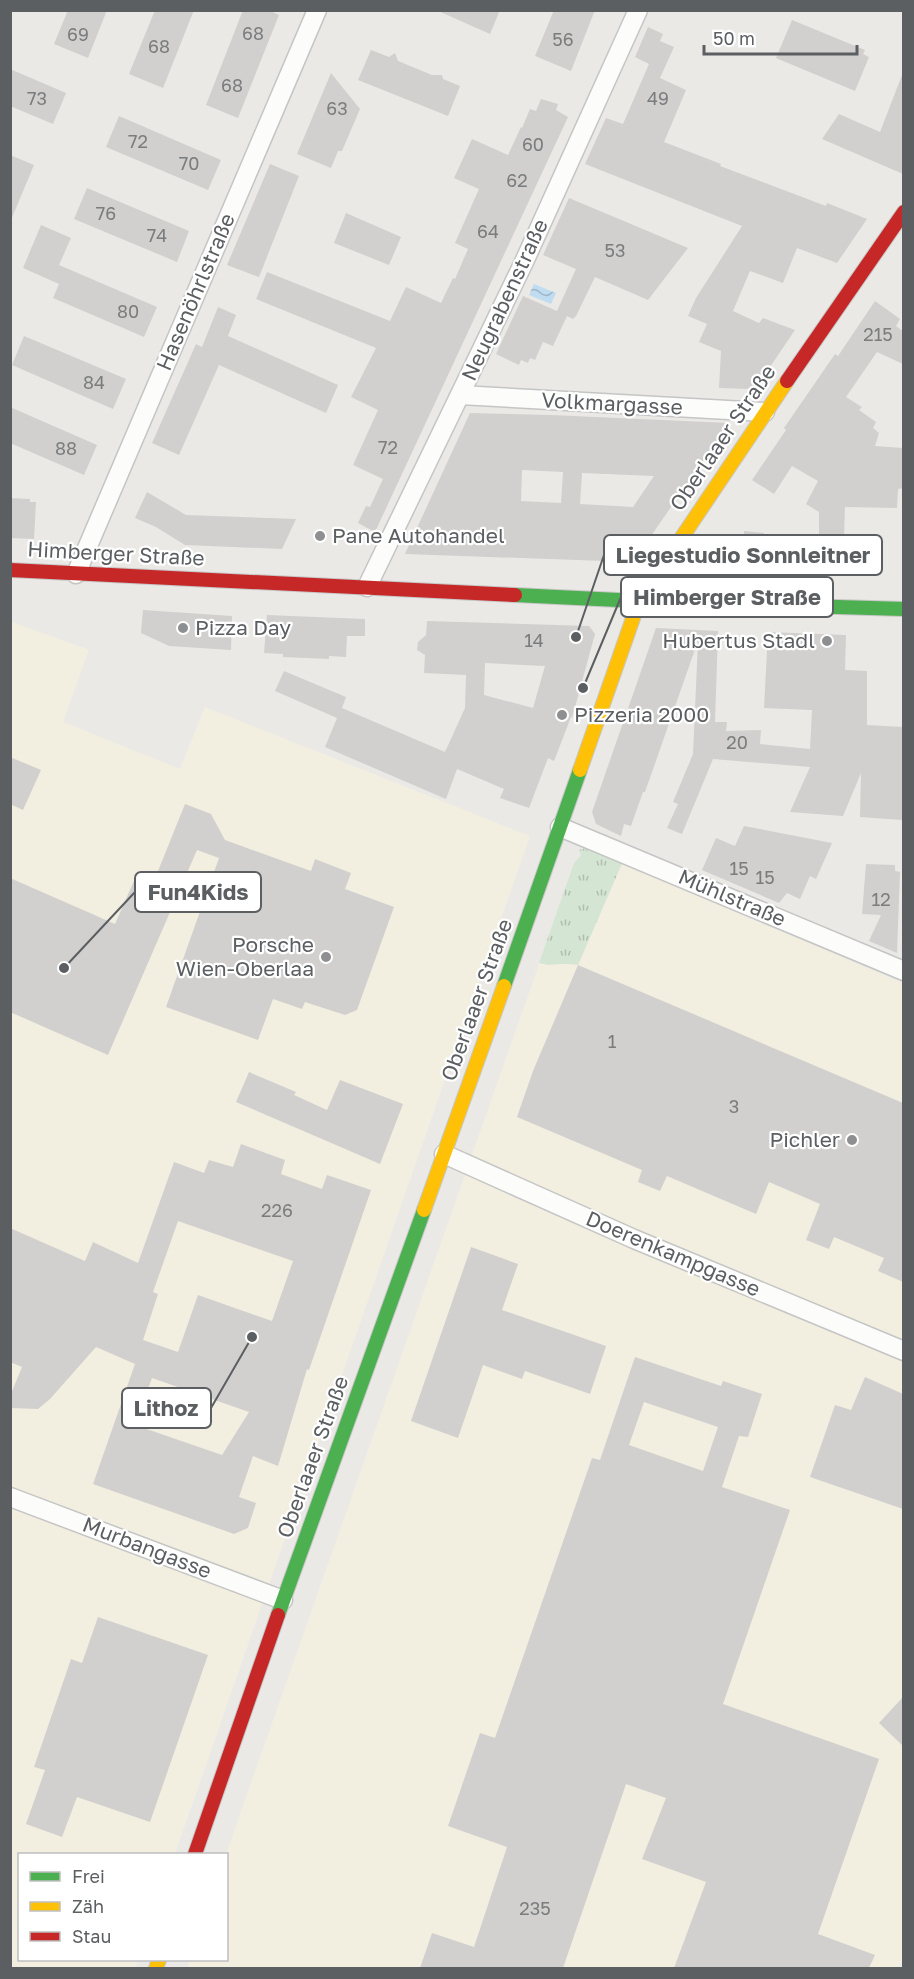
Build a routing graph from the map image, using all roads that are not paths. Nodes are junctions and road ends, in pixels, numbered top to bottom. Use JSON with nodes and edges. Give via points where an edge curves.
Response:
{"nodes":[{"id":1,"x":317,"y":10,"type":"edge"},
{"id":2,"x":638,"y":10,"type":"edge"},
{"id":3,"x":903,"y":213,"type":"edge"},
{"id":4,"x":460,"y":395,"type":"junction"},
{"id":5,"x":765,"y":412,"type":"junction"},
{"id":6,"x":10,"y":570,"type":"edge"},
{"id":7,"x":76,"y":574,"type":"junction"},
{"id":8,"x":367,"y":587,"type":"junction"},
{"id":9,"x":639,"y":601,"type":"junction"},
{"id":10,"x":903,"y":609,"type":"edge"},
{"id":11,"x":560,"y":827,"type":"junction"},
{"id":12,"x":903,"y":971,"type":"edge"},
{"id":13,"x":444,"y":1154,"type":"junction"},
{"id":14,"x":903,"y":1351,"type":"edge"},
{"id":15,"x":10,"y":1497,"type":"edge"},
{"id":16,"x":283,"y":1600,"type":"junction"},
{"id":17,"x":195,"y":1853,"type":"edge"}],
"edges":[{"from":1,"to":7,"type":"street","name":"Hasenöhrlstraße"},
{"from":2,"to":4,"type":"street","name":"Neugrabenstraße"},
{"from":3,"to":5,"type":"main road","name":"Oberlaaer Straße"},
{"from":4,"to":5,"type":"street","name":"Volkmargasse"},
{"from":4,"to":8,"type":"street","name":"Neugrabenstraße"},
{"from":5,"to":9,"type":"main road","name":"Oberlaaer Straße"},
{"from":6,"to":7,"type":"main road","name":"Himberger Straße"},
{"from":7,"to":8,"type":"main road","name":"Himberger Straße"},
{"from":8,"to":9,"type":"main road","name":"Himberger Straße"},
{"from":9,"to":10,"type":"main road","name":"Himberger Straße"},
{"from":9,"to":11,"type":"main road","name":"Oberlaaer Straße"},
{"from":11,"to":12,"type":"street","name":"Mühlstraße"},
{"from":11,"to":13,"type":"main road","name":"Oberlaaer Straße"},
{"from":13,"to":14,"type":"street","name":"Doerenkampgasse","via":[[634,1239]]},
{"from":13,"to":16,"type":"main road","name":"Oberlaaer Straße"},
{"from":15,"to":16,"type":"street","name":"Murbangasse"},
{"from":16,"to":17,"type":"main road","name":"Oberlaaer Straße"}]}
